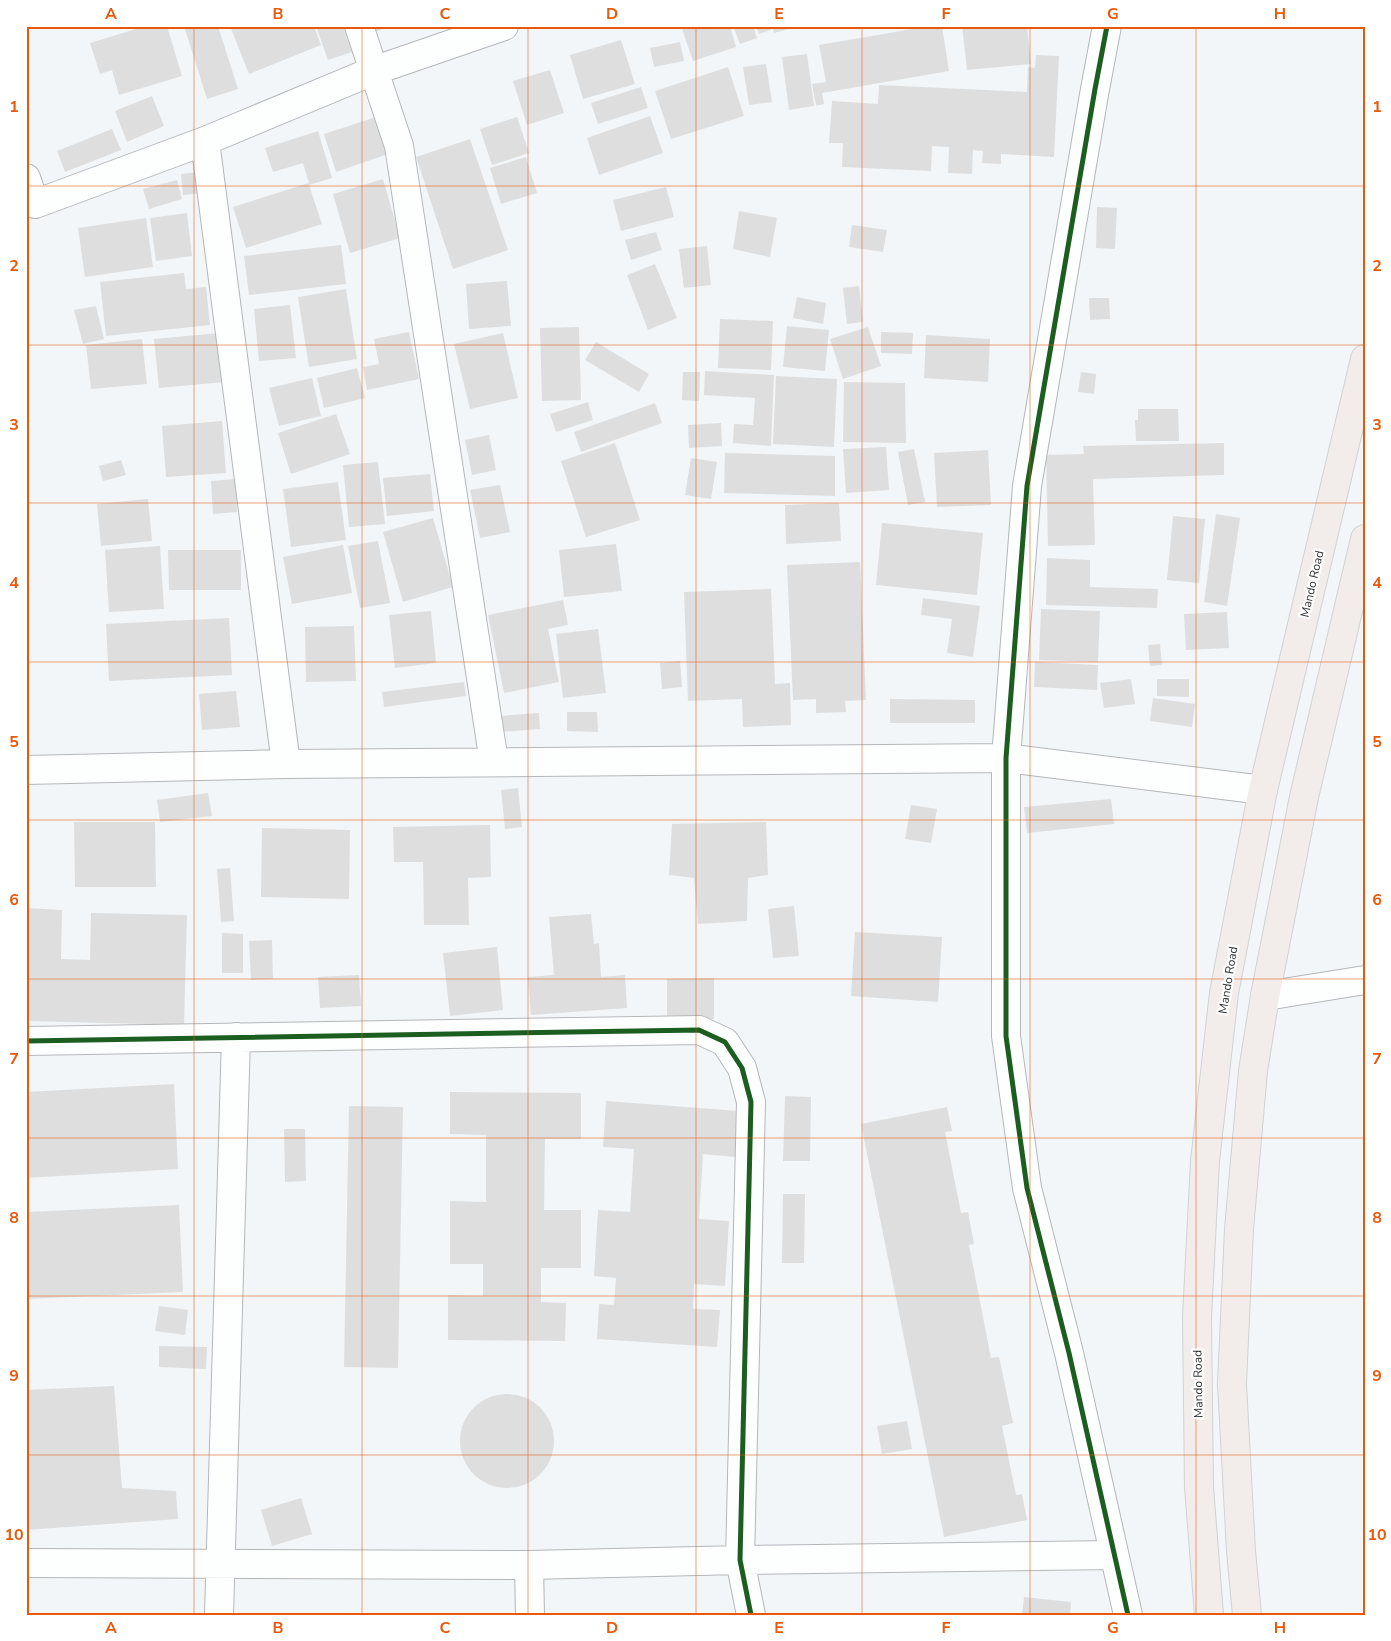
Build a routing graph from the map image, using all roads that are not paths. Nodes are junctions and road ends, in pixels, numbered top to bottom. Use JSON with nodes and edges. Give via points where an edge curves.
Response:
{"nodes":[{"id":1,"x":359,"y":26,"type":"edge"},
{"id":2,"x":504,"y":26,"type":"edge"},
{"id":3,"x":1107,"y":26,"type":"edge"},
{"id":4,"x":373,"y":71,"type":"junction"},
{"id":5,"x":205,"y":141,"type":"junction"},
{"id":6,"x":26,"y":178,"type":"edge"},
{"id":7,"x":1365,"y":359,"type":"edge"},
{"id":8,"x":1365,"y":539,"type":"edge"},
{"id":9,"x":1006,"y":758,"type":"junction"},
{"id":10,"x":494,"y":762,"type":"junction"},
{"id":11,"x":286,"y":764,"type":"junction"},
{"id":12,"x":26,"y":770,"type":"edge"},
{"id":13,"x":1263,"y":790,"type":"junction"},
{"id":14,"x":1365,"y":980,"type":"edge"},
{"id":15,"x":1265,"y":996,"type":"junction"},
{"id":16,"x":236,"y":1037,"type":"junction"},
{"id":17,"x":26,"y":1041,"type":"edge"},
{"id":18,"x":1114,"y":1555,"type":"junction"},
{"id":19,"x":740,"y":1560,"type":"junction"},
{"id":20,"x":26,"y":1563,"type":"edge"},
{"id":21,"x":220,"y":1564,"type":"junction"},
{"id":22,"x":529,"y":1565,"type":"junction"},
{"id":23,"x":219,"y":1615,"type":"edge"},
{"id":24,"x":530,"y":1615,"type":"edge"},
{"id":25,"x":751,"y":1615,"type":"edge"},
{"id":26,"x":1128,"y":1615,"type":"edge"},
{"id":27,"x":1209,"y":1615,"type":"edge"},
{"id":28,"x":1247,"y":1615,"type":"edge"}],
"edges":[{"from":1,"to":4,"type":"street"},
{"from":2,"to":4,"type":"street"},
{"from":3,"to":9,"type":"street","via":[[1027,486]]},
{"from":4,"to":5,"type":"street"},
{"from":4,"to":10,"type":"street","via":[[399,146]]},
{"from":5,"to":6,"type":"street","via":[[35,204]]},
{"from":5,"to":11,"type":"street"},
{"from":7,"to":13,"type":"highway","name":"Mando Road"},
{"from":8,"to":15,"type":"highway","via":[[1304,796]]},
{"from":9,"to":10,"type":"street"},
{"from":9,"to":13,"type":"street"},
{"from":9,"to":18,"type":"street","via":[[1006,1036],[1027,1188],[1069,1353]]},
{"from":10,"to":11,"type":"street"},
{"from":11,"to":12,"type":"street"},
{"from":13,"to":27,"type":"highway","name":"Mando Road","via":[[1224,993],[1205,1161],[1197,1317],[1199,1487]]},
{"from":14,"to":15,"type":"street"},
{"from":15,"to":28,"type":"highway","via":[[1253,1071],[1239,1229],[1232,1384]]},
{"from":16,"to":17,"type":"street"},
{"from":16,"to":19,"type":"street","via":[[699,1030],[725,1042],[742,1068],[751,1102]]},
{"from":16,"to":21,"type":"street"},
{"from":18,"to":19,"type":"street"},
{"from":18,"to":26,"type":"street"},
{"from":19,"to":22,"type":"street"},
{"from":19,"to":25,"type":"street"},
{"from":20,"to":21,"type":"street"},
{"from":21,"to":22,"type":"street"},
{"from":21,"to":23,"type":"street"},
{"from":22,"to":24,"type":"street"}]}
